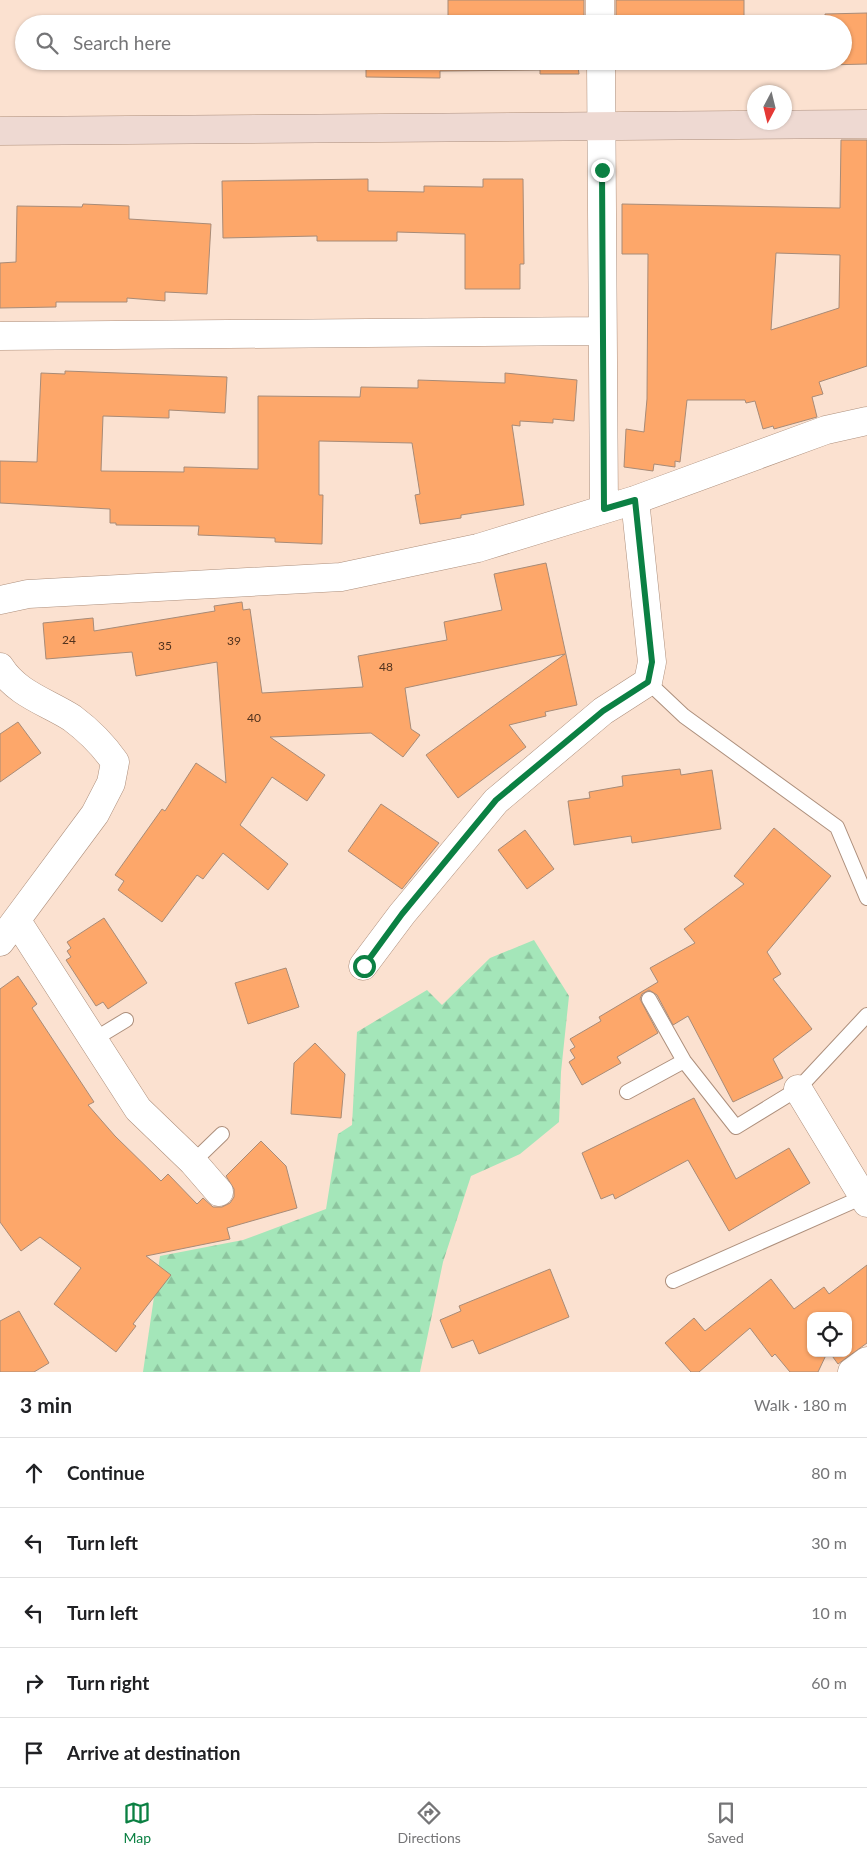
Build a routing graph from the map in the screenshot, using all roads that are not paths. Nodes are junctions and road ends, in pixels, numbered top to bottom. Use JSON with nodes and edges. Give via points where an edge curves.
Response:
{"nodes":[{"id":1,"x":600,"y":0,"type":"edge"},
{"id":2,"x":600,"y":15,"type":"edge"},
{"id":3,"x":601,"y":70,"type":"edge"},
{"id":4,"x":867,"y":124,"type":"edge"},
{"id":5,"x":602,"y":126,"type":"junction"},
{"id":6,"x":0,"y":131,"type":"edge"},
{"id":7,"x":602,"y":331,"type":"junction"},
{"id":8,"x":0,"y":336,"type":"edge"},
{"id":9,"x":867,"y":421,"type":"edge"},
{"id":10,"x":635,"y":500,"type":"junction"},
{"id":11,"x":604,"y":509,"type":"junction"},
{"id":12,"x":0,"y":600,"type":"edge"},
{"id":13,"x":0,"y":667,"type":"edge"},
{"id":14,"x":648,"y":682,"type":"junction"},
{"id":15,"x":867,"y":898,"type":"edge"},
{"id":16,"x":17,"y":921,"type":"junction"},
{"id":17,"x":0,"y":942,"type":"edge"},
{"id":18,"x":364,"y":966,"type":"dead end"},
{"id":19,"x":649,"y":999,"type":"dead end"},
{"id":20,"x":867,"y":1015,"type":"edge"},
{"id":21,"x":126,"y":1020,"type":"dead end"},
{"id":22,"x":93,"y":1040,"type":"junction"},
{"id":23,"x":684,"y":1061,"type":"junction"},
{"id":24,"x":798,"y":1089,"type":"junction"},
{"id":25,"x":627,"y":1092,"type":"dead end"},
{"id":26,"x":222,"y":1134,"type":"dead end"},
{"id":27,"x":194,"y":1162,"type":"junction"},
{"id":28,"x":219,"y":1192,"type":"dead end"},
{"id":29,"x":865,"y":1200,"type":"edge"},
{"id":30,"x":673,"y":1281,"type":"dead end"},
{"id":31,"x":867,"y":1362,"type":"edge"},
{"id":32,"x":852,"y":1372,"type":"edge"}],
"edges":[{"from":1,"to":2,"type":"street"},
{"from":3,"to":5,"type":"street"},
{"from":4,"to":5,"type":"street"},
{"from":5,"to":6,"type":"street"},
{"from":5,"to":7,"type":"street"},
{"from":7,"to":8,"type":"street"},
{"from":7,"to":11,"type":"street"},
{"from":9,"to":10,"type":"street","via":[[826,430]]},
{"from":10,"to":11,"type":"street"},
{"from":10,"to":14,"type":"street","via":[[652,662]]},
{"from":11,"to":12,"type":"street","via":[[478,548],[341,577],[28,594]]},
{"from":13,"to":16,"type":"street","via":[[18,688],[72,719],[115,762],[111,783],[95,814]]},
{"from":14,"to":15,"type":"lane","via":[[684,716],[837,827]]},
{"from":14,"to":18,"type":"street","via":[[603,711],[496,800],[402,914]]},
{"from":16,"to":17,"type":"street"},
{"from":16,"to":22,"type":"street"},
{"from":19,"to":23,"type":"lane"},
{"from":20,"to":24,"type":"lane"},
{"from":21,"to":22,"type":"lane"},
{"from":22,"to":27,"type":"street","via":[[138,1109]]},
{"from":23,"to":24,"type":"lane","via":[[736,1128]]},
{"from":23,"to":25,"type":"lane"},
{"from":24,"to":29,"type":"street"},
{"from":26,"to":27,"type":"lane"},
{"from":27,"to":28,"type":"street"},
{"from":29,"to":30,"type":"lane"},
{"from":31,"to":32,"type":"street"}]}
